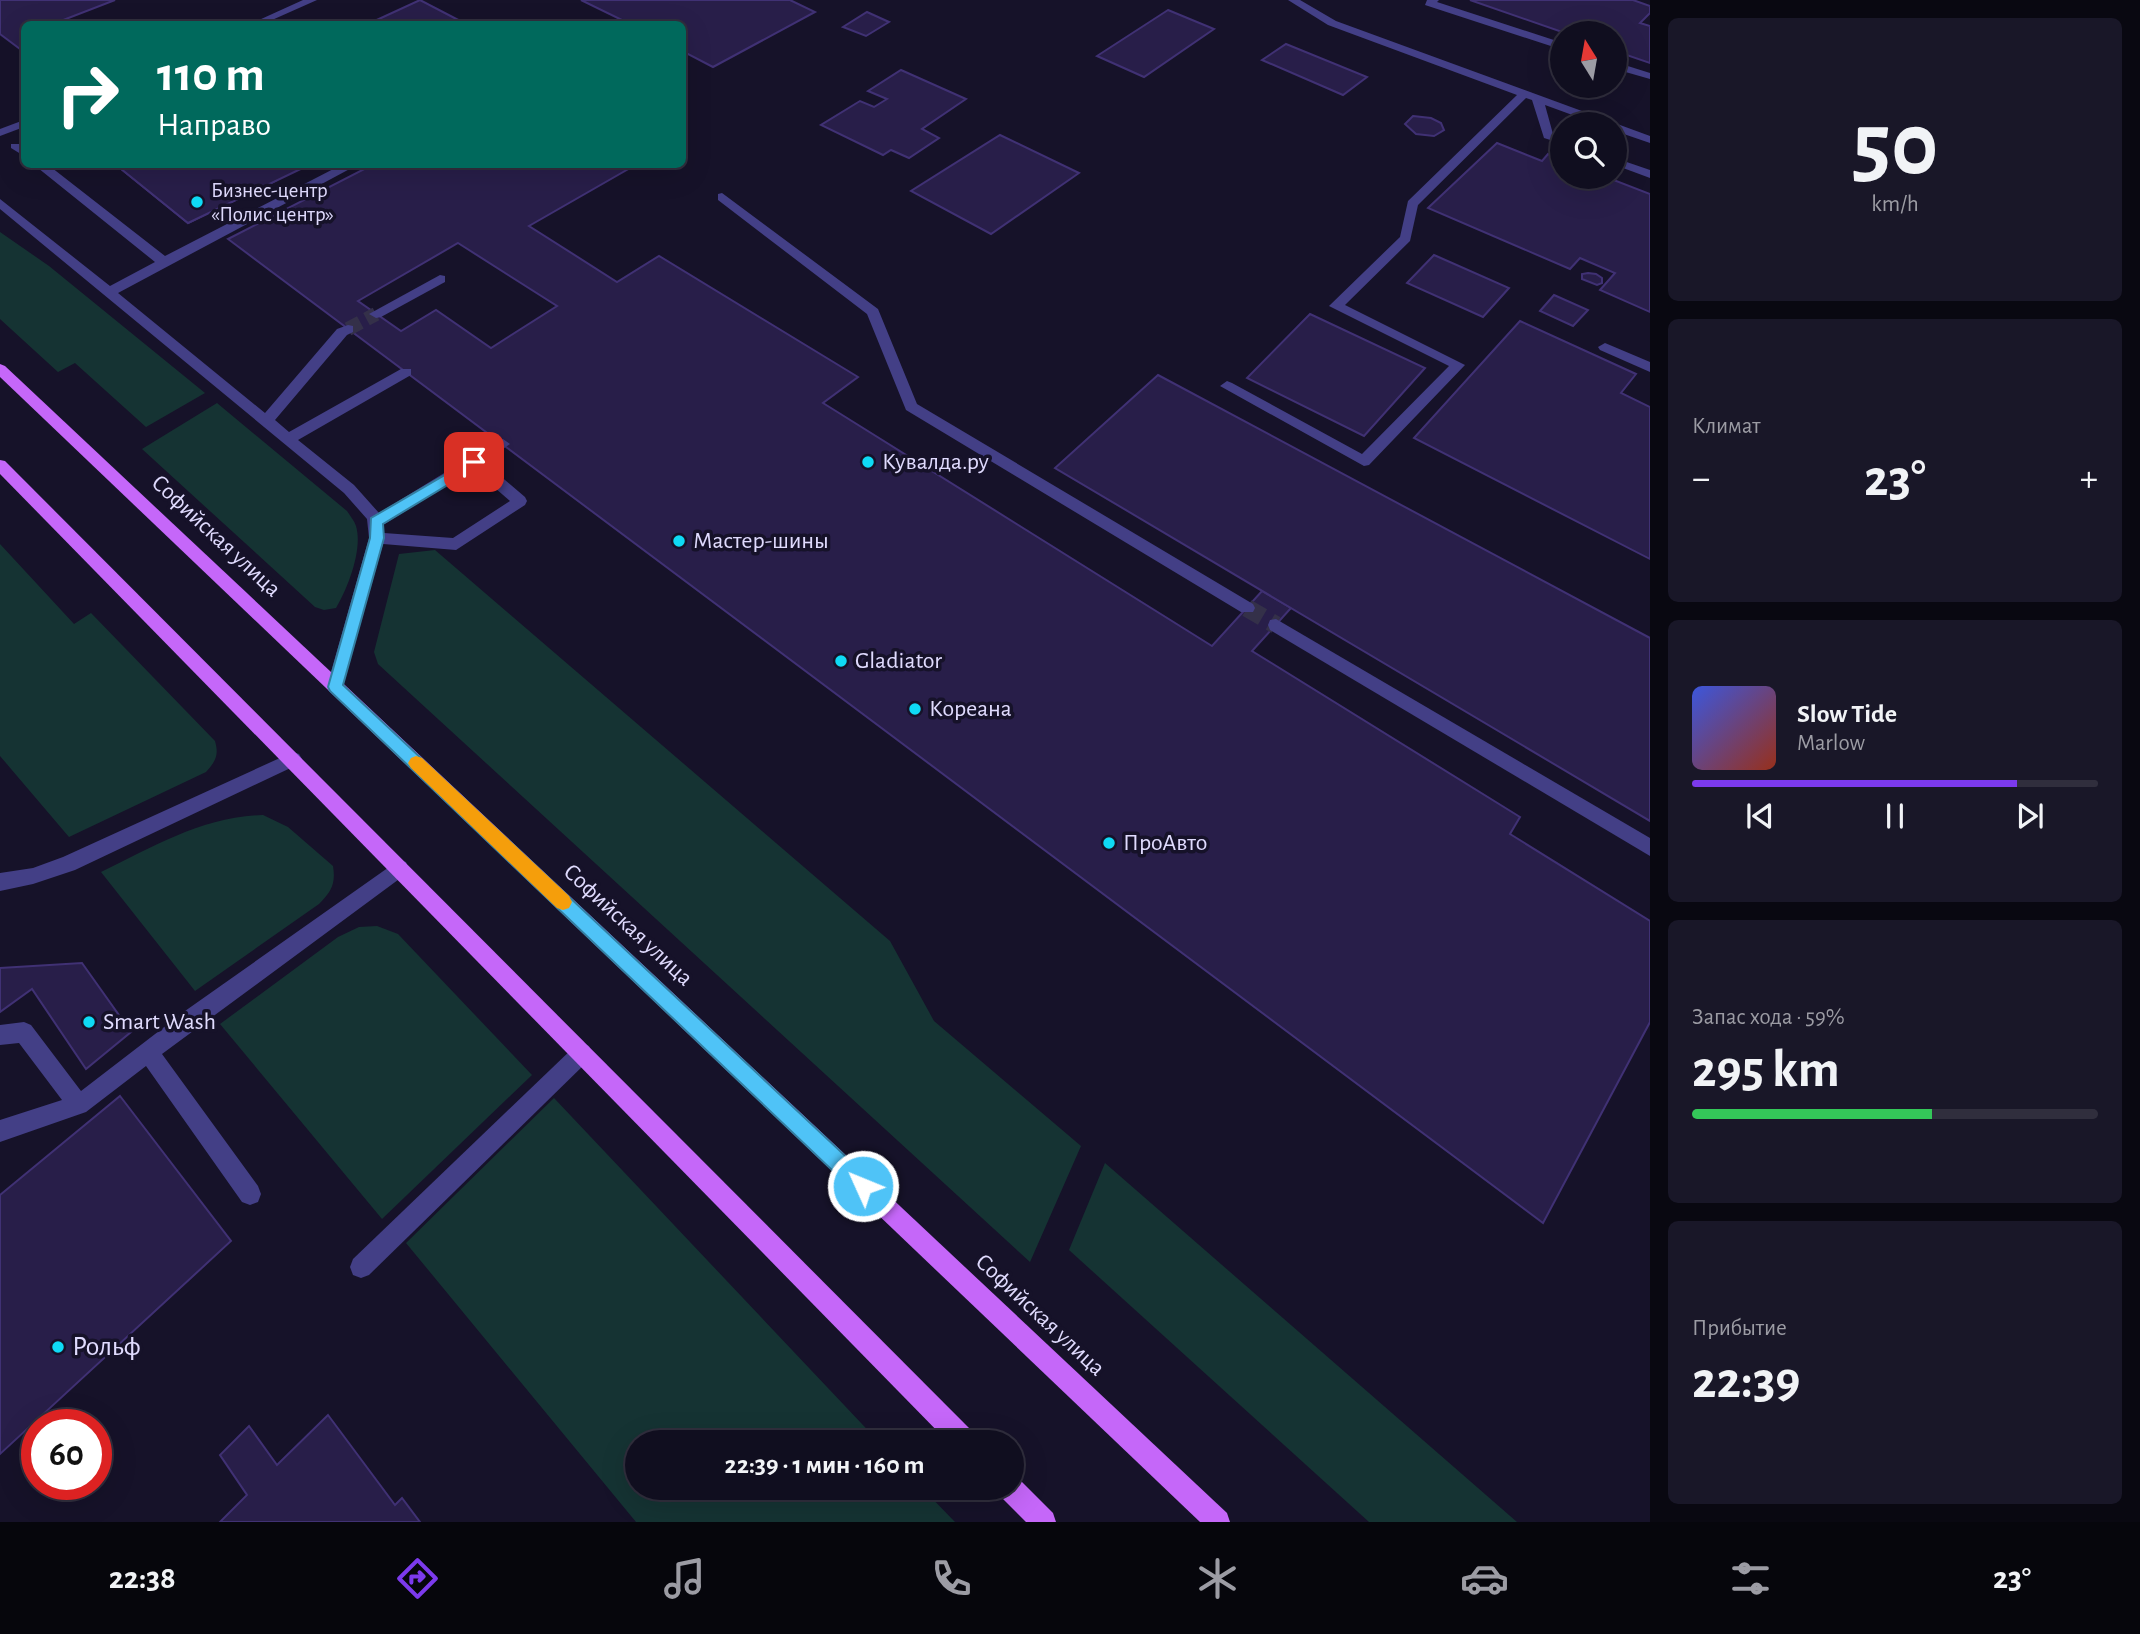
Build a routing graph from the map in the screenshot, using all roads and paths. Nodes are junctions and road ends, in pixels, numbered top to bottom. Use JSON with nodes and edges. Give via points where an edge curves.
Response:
{"nodes":[{"id":1,"x":313,"y":0,"type":"edge"},
{"id":2,"x":1293,"y":0,"type":"edge"},
{"id":3,"x":1434,"y":0,"type":"edge"},
{"id":4,"x":262,"y":21,"type":"edge"},
{"id":5,"x":1550,"y":43,"type":"edge"},
{"id":6,"x":1628,"y":69,"type":"edge"},
{"id":7,"x":1650,"y":76,"type":"edge"},
{"id":8,"x":1530,"y":96,"type":"junction"},
{"id":9,"x":1574,"y":112,"type":"edge"},
{"id":10,"x":21,"y":124,"type":"edge"},
{"id":11,"x":1627,"y":131,"type":"edge"},
{"id":12,"x":0,"y":133,"type":"edge"},
{"id":13,"x":1550,"y":137,"type":"edge"},
{"id":14,"x":1650,"y":140,"type":"edge"},
{"id":15,"x":1627,"y":165,"type":"edge"},
{"id":16,"x":44,"y":168,"type":"edge"},
{"id":17,"x":345,"y":168,"type":"edge"},
{"id":18,"x":1650,"y":174,"type":"edge"},
{"id":19,"x":722,"y":197,"type":"dead end"},
{"id":20,"x":0,"y":203,"type":"edge"},
{"id":21,"x":164,"y":263,"type":"junction"},
{"id":22,"x":440,"y":279,"type":"dead end"},
{"id":23,"x":109,"y":292,"type":"junction"},
{"id":24,"x":376,"y":314,"type":"tunnel mouth"},
{"id":25,"x":348,"y":329,"type":"tunnel mouth"},
{"id":26,"x":1605,"y":347,"type":"dead end"},
{"id":27,"x":1650,"y":367,"type":"edge"},
{"id":28,"x":0,"y":369,"type":"edge"},
{"id":29,"x":406,"y":372,"type":"dead end"},
{"id":30,"x":1227,"y":386,"type":"dead end"},
{"id":31,"x":266,"y":421,"type":"junction"},
{"id":32,"x":288,"y":439,"type":"junction"},
{"id":33,"x":503,"y":444,"type":"dead end"},
{"id":34,"x":474,"y":462,"type":"junction"},
{"id":35,"x":0,"y":465,"type":"edge"},
{"id":36,"x":376,"y":522,"type":"junction"},
{"id":37,"x":377,"y":538,"type":"junction"},
{"id":38,"x":1247,"y":608,"type":"tunnel mouth"},
{"id":39,"x":1276,"y":625,"type":"tunnel mouth"},
{"id":40,"x":335,"y":687,"type":"junction"},
{"id":41,"x":293,"y":759,"type":"junction"},
{"id":42,"x":1650,"y":848,"type":"edge"},
{"id":43,"x":399,"y":868,"type":"junction"},
{"id":44,"x":0,"y":882,"type":"edge"},
{"id":45,"x":0,"y":1035,"type":"edge"},
{"id":46,"x":148,"y":1051,"type":"junction"},
{"id":47,"x":582,"y":1053,"type":"junction"},
{"id":48,"x":79,"y":1105,"type":"junction"},
{"id":49,"x":0,"y":1131,"type":"edge"},
{"id":50,"x":250,"y":1194,"type":"dead end"},
{"id":51,"x":361,"y":1267,"type":"dead end"},
{"id":52,"x":953,"y":1430,"type":"edge"},
{"id":53,"x":1022,"y":1500,"type":"edge"},
{"id":54,"x":1044,"y":1522,"type":"edge"},
{"id":55,"x":1218,"y":1522,"type":"edge"}],
"edges":[{"from":1,"to":4,"type":"street"},
{"from":2,"to":8,"type":"street","via":[[1332,23]]},
{"from":3,"to":5,"type":"street","via":[[1429,3]]},
{"from":6,"to":7,"type":"street"},
{"from":8,"to":9,"type":"street"},
{"from":8,"to":13,"type":"street"},
{"from":8,"to":30,"type":"street","via":[[1412,204],[1406,237],[1336,306],[1458,366],[1364,461]]},
{"from":10,"to":12,"type":"street"},
{"from":11,"to":14,"type":"street"},
{"from":15,"to":18,"type":"street"},
{"from":16,"to":21,"type":"street"},
{"from":17,"to":21,"type":"street"},
{"from":19,"to":38,"type":"street","via":[[873,312],[911,407]]},
{"from":20,"to":23,"type":"street"},
{"from":21,"to":23,"type":"street"},
{"from":22,"to":24,"type":"street"},
{"from":23,"to":31,"type":"street"},
{"from":25,"to":31,"type":"street"},
{"from":26,"to":27,"type":"street"},
{"from":28,"to":40,"type":"main road","name":"Софийская улица"},
{"from":29,"to":32,"type":"street"},
{"from":31,"to":32,"type":"street"},
{"from":32,"to":36,"type":"street","via":[[349,489]]},
{"from":33,"to":34,"type":"street"},
{"from":34,"to":36,"type":"street"},
{"from":34,"to":37,"type":"street","via":[[520,500],[456,544]]},
{"from":35,"to":41,"type":"main road"},
{"from":36,"to":37,"type":"street"},
{"from":37,"to":40,"type":"street"},
{"from":39,"to":42,"type":"street"},
{"from":40,"to":55,"type":"main road","name":"Софийская улица"},
{"from":41,"to":43,"type":"main road"},
{"from":41,"to":44,"type":"street","via":[[68,864]]},
{"from":43,"to":46,"type":"street"},
{"from":43,"to":47,"type":"main road"},
{"from":45,"to":48,"type":"street","via":[[24,1032]]},
{"from":46,"to":48,"type":"street"},
{"from":46,"to":50,"type":"street"},
{"from":47,"to":51,"type":"street"},
{"from":47,"to":52,"type":"main road"},
{"from":48,"to":49,"type":"street"},
{"from":53,"to":54,"type":"main road"}]}
